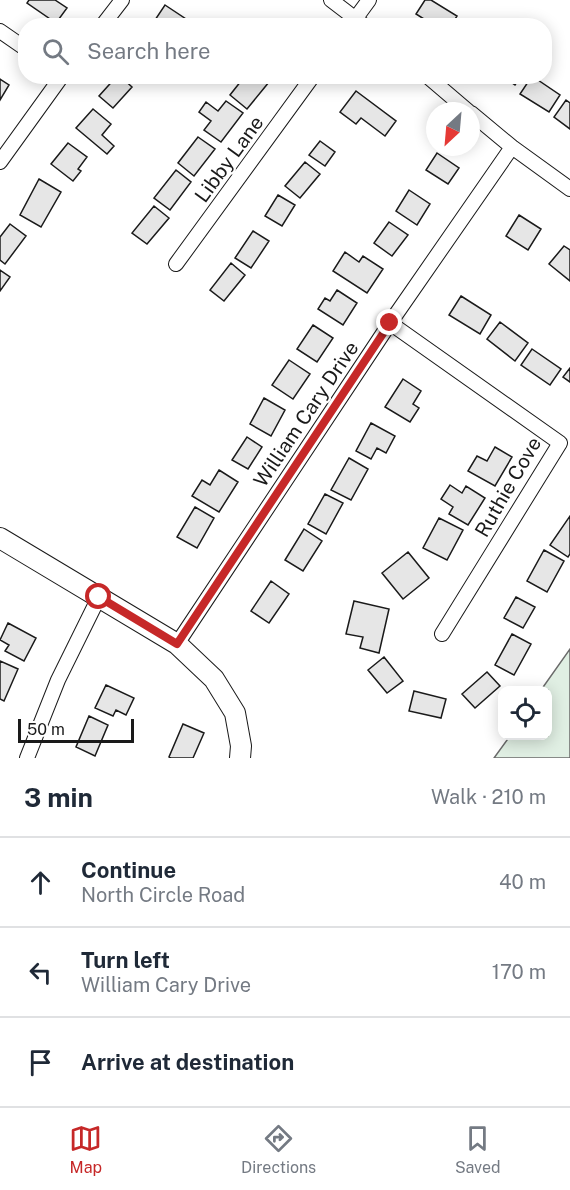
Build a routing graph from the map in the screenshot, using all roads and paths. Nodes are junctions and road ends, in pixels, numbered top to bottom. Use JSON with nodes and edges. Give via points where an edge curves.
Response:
{"nodes":[{"id":1,"x":122,"y":0,"type":"edge"},
{"id":2,"x":331,"y":0,"type":"edge"},
{"id":3,"x":369,"y":0,"type":"edge"},
{"id":4,"x":108,"y":18,"type":"edge"},
{"id":5,"x":351,"y":18,"type":"edge"},
{"id":6,"x":360,"y":18,"type":"edge"},
{"id":7,"x":0,"y":31,"type":"edge"},
{"id":8,"x":18,"y":43,"type":"edge"},
{"id":9,"x":56,"y":84,"type":"edge"},
{"id":10,"x":307,"y":84,"type":"edge"},
{"id":11,"x":437,"y":84,"type":"edge"},
{"id":12,"x":458,"y":102,"type":"edge"},
{"id":13,"x":480,"y":120,"type":"edge"},
{"id":14,"x":512,"y":147,"type":"junction"},
{"id":15,"x":0,"y":162,"type":"edge"},
{"id":16,"x":570,"y":189,"type":"edge"},
{"id":17,"x":176,"y":264,"type":"dead end"},
{"id":18,"x":390,"y":323,"type":"junction"},
{"id":19,"x":0,"y":538,"type":"edge"},
{"id":20,"x":99,"y":597,"type":"junction"},
{"id":21,"x":442,"y":634,"type":"dead end"},
{"id":22,"x":177,"y":644,"type":"junction"},
{"id":23,"x":27,"y":758,"type":"edge"},
{"id":24,"x":240,"y":758,"type":"edge"}],
"edges":[{"from":1,"to":4,"type":"street"},
{"from":2,"to":5,"type":"street"},
{"from":3,"to":6,"type":"street"},
{"from":7,"to":8,"type":"street"},
{"from":9,"to":15,"type":"street"},
{"from":10,"to":17,"type":"street","name":"Libby Lane"},
{"from":11,"to":12,"type":"street"},
{"from":13,"to":14,"type":"street"},
{"from":14,"to":16,"type":"street"},
{"from":14,"to":18,"type":"street","name":"William Cary Drive"},
{"from":18,"to":21,"type":"street","name":"Ruthie Cove","via":[[560,443]]},
{"from":18,"to":22,"type":"street","name":"William Cary Drive"},
{"from":19,"to":20,"type":"street"},
{"from":20,"to":22,"type":"street"},
{"from":20,"to":23,"type":"street","via":[[58,680]]},
{"from":22,"to":24,"type":"street","via":[[214,679],[235,713]]}]}
